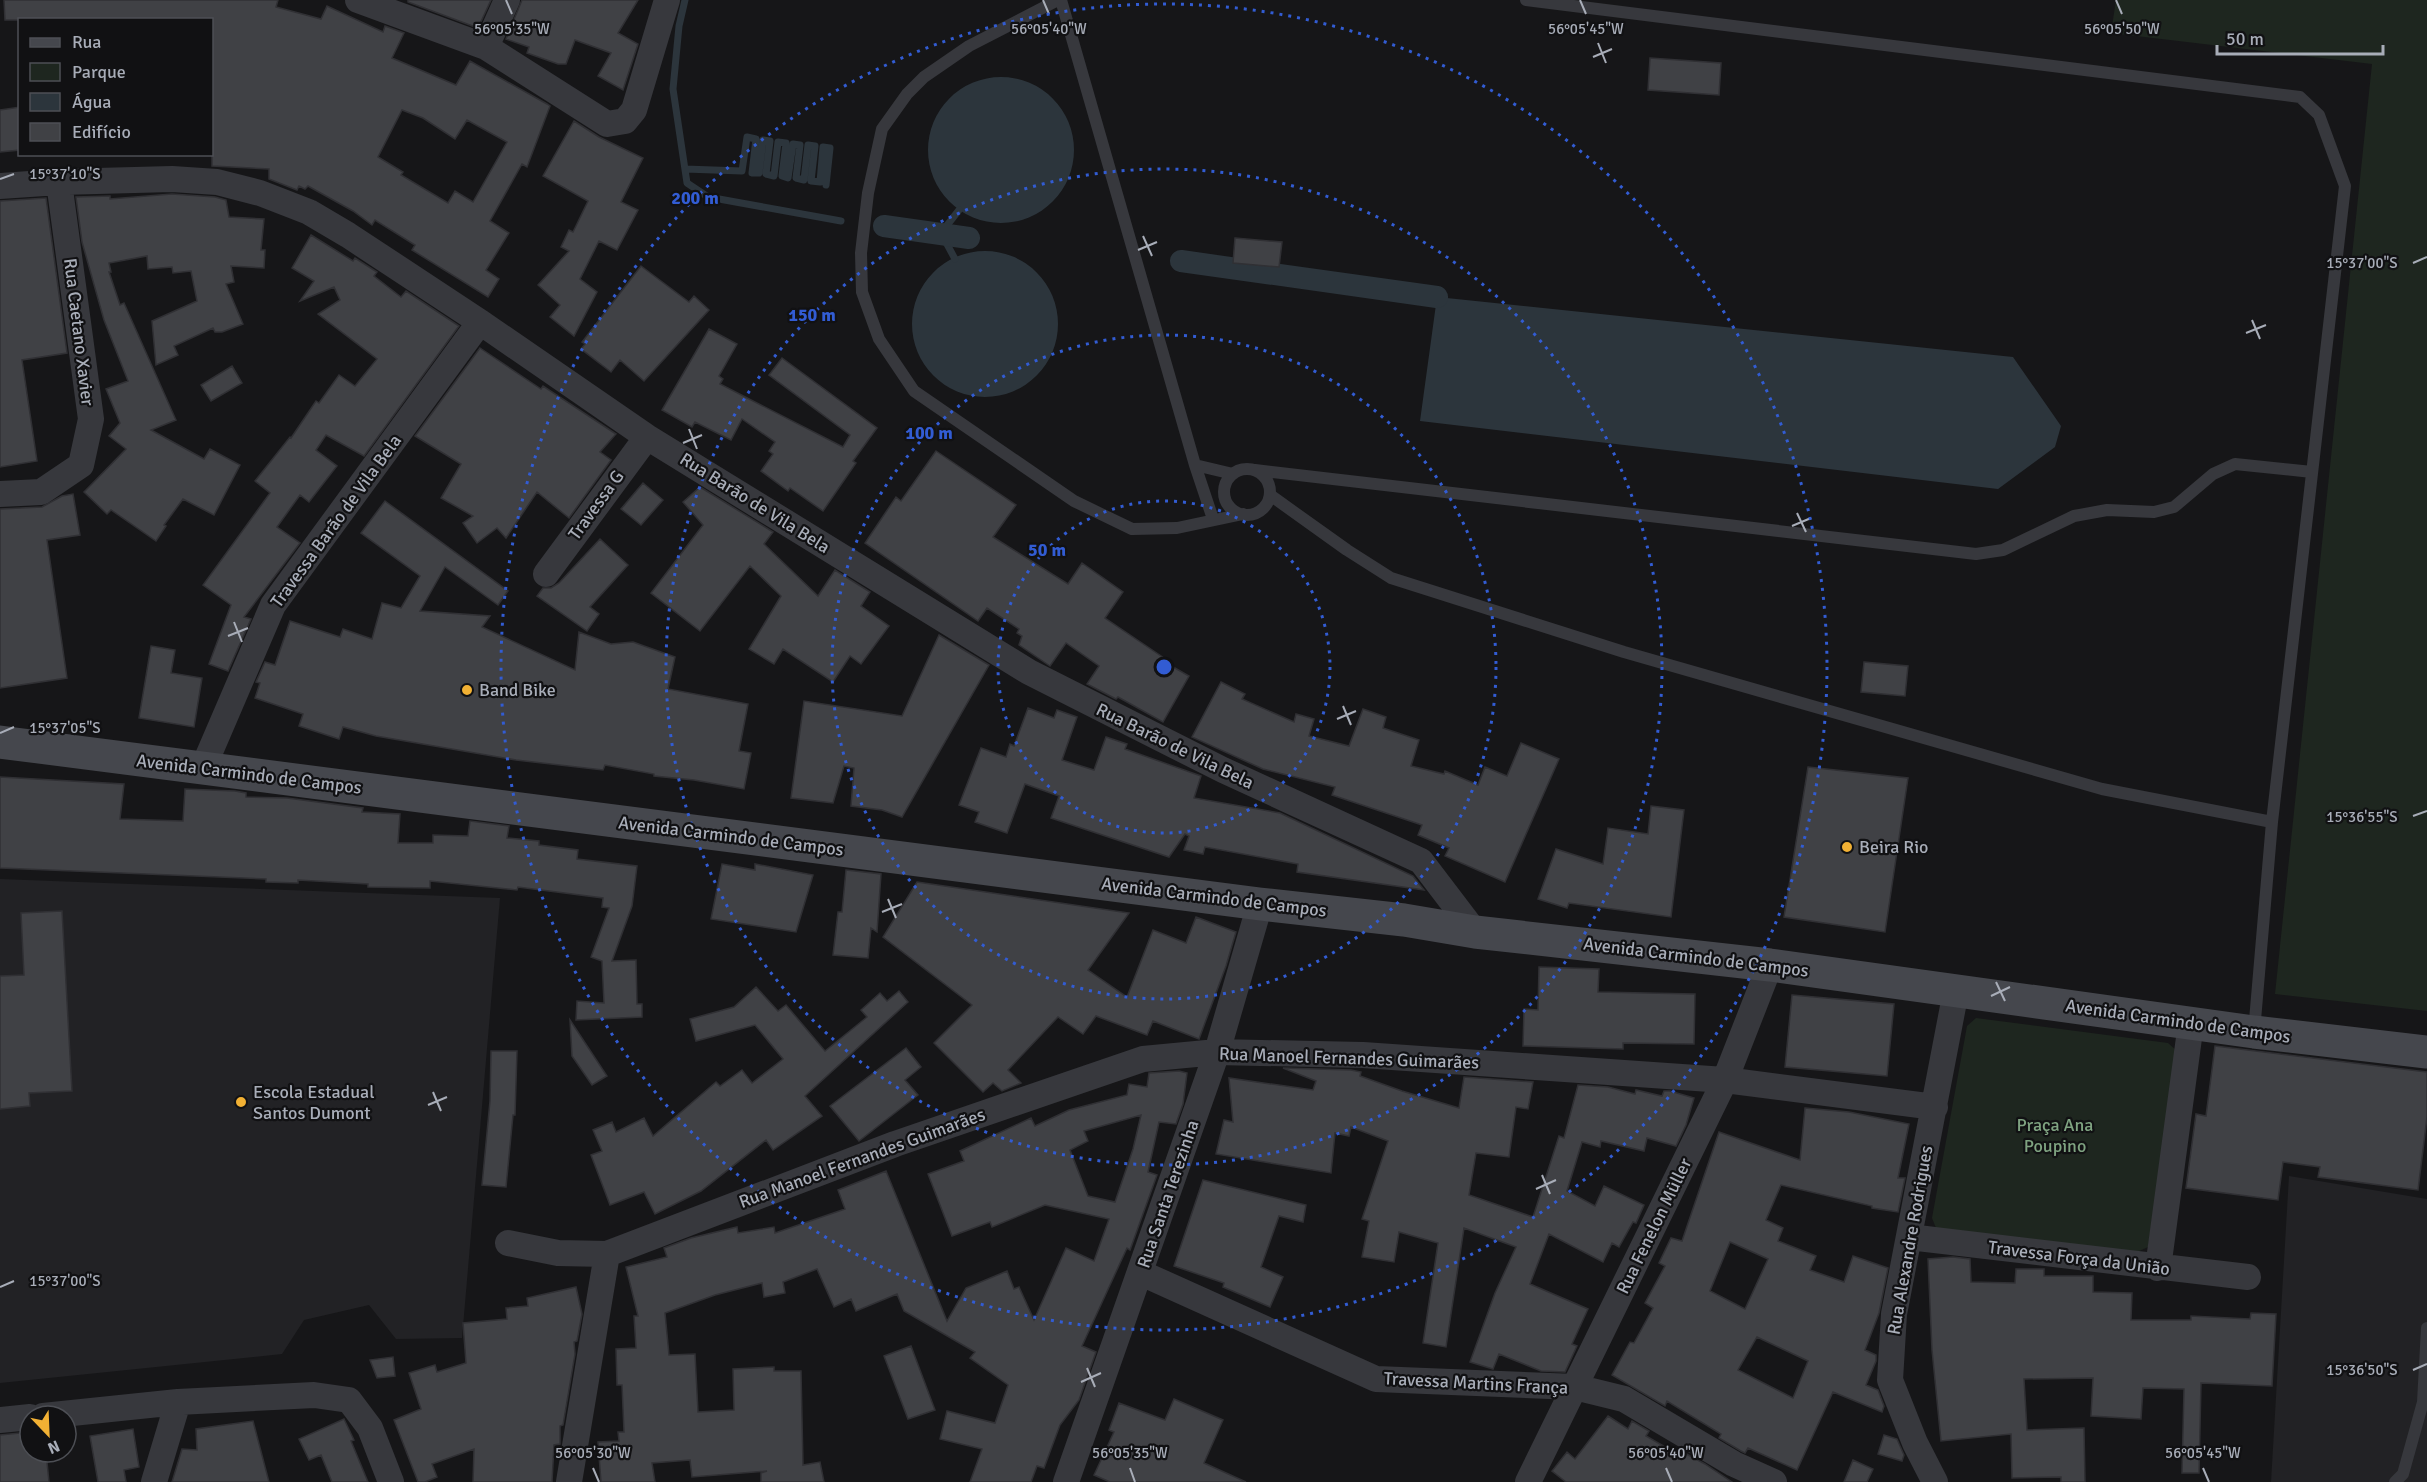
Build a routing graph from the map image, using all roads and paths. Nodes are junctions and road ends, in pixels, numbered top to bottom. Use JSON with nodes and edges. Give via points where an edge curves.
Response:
{"nodes":[{"id":1,"x":358,"y":0,"type":"edge"},
{"id":2,"x":507,"y":0,"type":"edge"},
{"id":3,"x":667,"y":0,"type":"edge"},
{"id":4,"x":1060,"y":0,"type":"edge"},
{"id":5,"x":1526,"y":0,"type":"edge"},
{"id":6,"x":486,"y":47,"type":"junction"},
{"id":7,"x":59,"y":182,"type":"junction"},
{"id":8,"x":0,"y":186,"type":"edge"},
{"id":9,"x":480,"y":322,"type":"junction"},
{"id":10,"x":647,"y":437,"type":"junction"},
{"id":11,"x":1195,"y":465,"type":"junction"},
{"id":12,"x":1255,"y":470,"type":"junction"},
{"id":13,"x":2312,"y":472,"type":"junction"},
{"id":14,"x":1233,"y":474,"type":"junction"},
{"id":15,"x":0,"y":494,"type":"edge"},
{"id":16,"x":1270,"y":495,"type":"junction"},
{"id":17,"x":1243,"y":514,"type":"junction"},
{"id":18,"x":1213,"y":519,"type":"junction"},
{"id":19,"x":546,"y":574,"type":"dead end"},
{"id":20,"x":0,"y":742,"type":"edge"},
{"id":21,"x":203,"y":768,"type":"junction"},
{"id":22,"x":2272,"y":822,"type":"junction"},
{"id":23,"x":1260,"y":904,"type":"junction"},
{"id":24,"x":1475,"y":932,"type":"junction"},
{"id":25,"x":1770,"y":965,"type":"junction"},
{"id":26,"x":1956,"y":991,"type":"junction"},
{"id":27,"x":2191,"y":1023,"type":"junction"},
{"id":28,"x":2254,"y":1032,"type":"junction"},
{"id":29,"x":1217,"y":1052,"type":"junction"},
{"id":30,"x":2427,"y":1052,"type":"edge"},
{"id":31,"x":1725,"y":1080,"type":"junction"},
{"id":32,"x":1935,"y":1107,"type":"junction"},
{"id":33,"x":1909,"y":1237,"type":"junction"},
{"id":34,"x":508,"y":1243,"type":"dead end"},
{"id":35,"x":607,"y":1254,"type":"junction"},
{"id":36,"x":2158,"y":1268,"type":"junction"},
{"id":37,"x":1141,"y":1273,"type":"junction"},
{"id":38,"x":2248,"y":1277,"type":"dead end"},
{"id":39,"x":2427,"y":1328,"type":"edge"},
{"id":40,"x":1575,"y":1387,"type":"junction"},
{"id":41,"x":178,"y":1402,"type":"junction"},
{"id":42,"x":78,"y":1412,"type":"edge"},
{"id":43,"x":18,"y":1418,"type":"edge"},
{"id":44,"x":0,"y":1420,"type":"edge"},
{"id":45,"x":1728,"y":1473,"type":"edge"},
{"id":46,"x":154,"y":1482,"type":"edge"},
{"id":47,"x":391,"y":1482,"type":"edge"},
{"id":48,"x":569,"y":1482,"type":"edge"},
{"id":49,"x":1066,"y":1482,"type":"edge"},
{"id":50,"x":1528,"y":1482,"type":"edge"},
{"id":51,"x":1774,"y":1482,"type":"edge"},
{"id":52,"x":1935,"y":1482,"type":"edge"},
{"id":53,"x":2395,"y":1482,"type":"edge"}],
"edges":[{"from":1,"to":6,"type":"street"},
{"from":2,"to":6,"type":"street"},
{"from":3,"to":6,"type":"street","via":[[634,110],[625,121],[607,124]]},
{"from":4,"to":11,"type":"lane"},
{"from":4,"to":18,"type":"lane","via":[[969,46],[924,77],[882,129],[868,193],[861,253],[862,292],[879,339],[914,391],[1074,501],[1132,529],[1177,528]]},
{"from":5,"to":13,"type":"lane","via":[[2300,97],[2319,115],[2345,186]]},
{"from":7,"to":8,"type":"street","name":"Rua Barão de Vila Bela"},
{"from":7,"to":9,"type":"street","name":"Rua Barão de Vila Bela","via":[[172,179],[217,182],[260,193],[309,212]]},
{"from":7,"to":15,"type":"street","name":"Rua Caetano Xavier","via":[[91,419],[81,465],[41,492]]},
{"from":9,"to":10,"type":"street","name":"Rua Barão de Vila Bela"},
{"from":9,"to":21,"type":"street","name":"Travessa Barão de Vila Bela","via":[[273,605]]},
{"from":10,"to":19,"type":"street","name":"Travessa G"},
{"from":10,"to":24,"type":"street","name":"Rua Barão de Vila Bela","via":[[1029,672],[1223,770],[1421,861]]},
{"from":11,"to":14,"type":"lane"},
{"from":11,"to":18,"type":"lane"},
{"from":12,"to":13,"type":"lane","via":[[1976,554],[2003,550],[2074,516],[2107,510],[2154,512],[2174,507],[2213,474],[2235,464]]},
{"from":12,"to":14,"type":"lane"},
{"from":12,"to":16,"type":"lane","via":[[1267,480]]},
{"from":13,"to":22,"type":"lane"},
{"from":14,"to":17,"type":"lane","via":[[1225,494],[1230,507]]},
{"from":16,"to":17,"type":"lane","via":[[1257,513]]},
{"from":16,"to":22,"type":"lane","via":[[1391,578],[1624,652],[2102,789]]},
{"from":17,"to":18,"type":"lane"},
{"from":20,"to":21,"type":"main road","name":"Avenida Carmindo de Campos"},
{"from":21,"to":23,"type":"main road","name":"Avenida Carmindo de Campos"},
{"from":22,"to":28,"type":"lane"},
{"from":23,"to":24,"type":"main road","name":"Avenida Carmindo de Campos"},
{"from":23,"to":29,"type":"street","name":"Rua Santa Terezinha"},
{"from":24,"to":25,"type":"main road","name":"Avenida Carmindo de Campos"},
{"from":25,"to":26,"type":"main road","name":"Avenida Carmindo de Campos"},
{"from":25,"to":31,"type":"street","name":"Rua Fenelon Müller"},
{"from":26,"to":27,"type":"main road","name":"Avenida Carmindo de Campos"},
{"from":26,"to":32,"type":"street","name":"Rua Alexandre Rodrigues"},
{"from":27,"to":28,"type":"main road","name":"Avenida Carmindo de Campos"},
{"from":27,"to":36,"type":"street"},
{"from":28,"to":30,"type":"main road","name":"Avenida Carmindo de Campos"},
{"from":29,"to":31,"type":"street","name":"Rua Manoel Fernandes Guimarães","via":[[1363,1055]]},
{"from":29,"to":35,"type":"street","name":"Rua Manoel Fernandes Guimarães","via":[[1143,1059],[895,1144]]},
{"from":29,"to":37,"type":"street","name":"Rua Santa Terezinha"},
{"from":31,"to":32,"type":"street","name":"Rua Manoel Fernandes Guimarães"},
{"from":31,"to":40,"type":"street","name":"Rua Fenelon Müller"},
{"from":32,"to":33,"type":"street","name":"Rua Alexandre Rodrigues"},
{"from":33,"to":36,"type":"street","name":"Travessa Força da União"},
{"from":33,"to":52,"type":"street","name":"Rua Alexandre Rodrigues","via":[[1894,1314],[1890,1380]]},
{"from":34,"to":35,"type":"street","name":"Rua Manoel Fernandes Guimarães","via":[[558,1253]]},
{"from":35,"to":48,"type":"street"},
{"from":36,"to":38,"type":"street","name":"Travessa Força da União"},
{"from":37,"to":40,"type":"street","name":"Travessa Martins França","via":[[1376,1379]]},
{"from":37,"to":49,"type":"street","name":"Rua Santa Terezinha"},
{"from":39,"to":53,"type":"lane","via":[[2423,1402],[2403,1474]]},
{"from":40,"to":45,"type":"street","name":"Travessa Martins França","via":[[1624,1399]]},
{"from":40,"to":50,"type":"street","name":"Rua Fenelon Müller"},
{"from":41,"to":42,"type":"street"},
{"from":41,"to":46,"type":"street"},
{"from":41,"to":47,"type":"street","via":[[314,1395],[349,1400],[370,1428]]},
{"from":43,"to":44,"type":"street"},
{"from":45,"to":51,"type":"street","name":"Travessa Martins França"}]}
